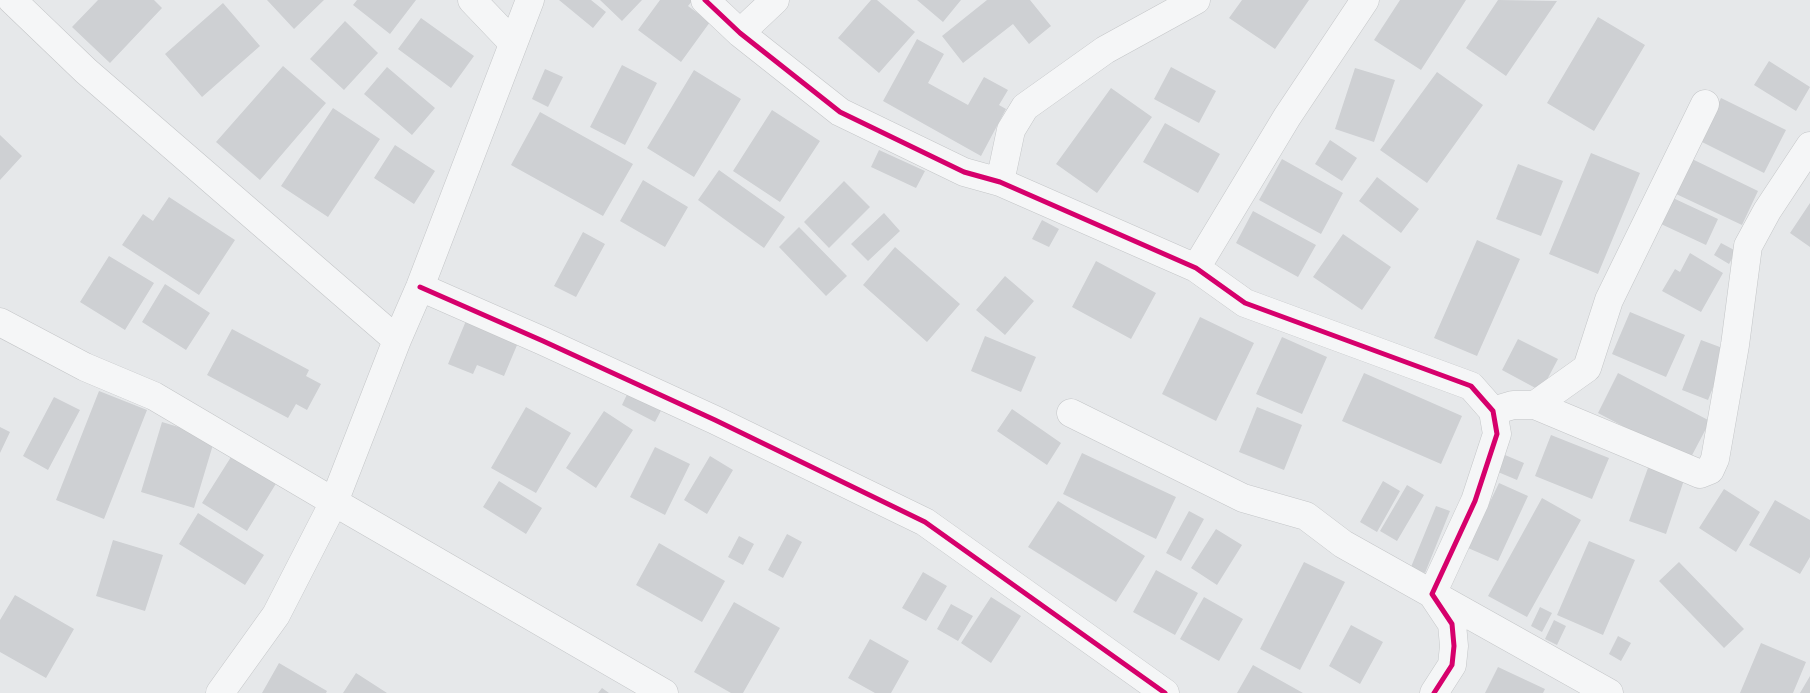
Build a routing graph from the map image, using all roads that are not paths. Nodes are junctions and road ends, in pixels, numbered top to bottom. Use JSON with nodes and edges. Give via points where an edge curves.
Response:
{"nodes":[{"id":1,"x":12,"y":0,"type":"edge"},
{"id":2,"x":472,"y":0,"type":"edge"},
{"id":3,"x":530,"y":0,"type":"edge"},
{"id":4,"x":705,"y":0,"type":"edge"},
{"id":5,"x":775,"y":0,"type":"edge"},
{"id":6,"x":1196,"y":0,"type":"edge"},
{"id":7,"x":1365,"y":0,"type":"edge"},
{"id":8,"x":740,"y":33,"type":"junction"},
{"id":9,"x":513,"y":43,"type":"junction"},
{"id":10,"x":1705,"y":104,"type":"dead end"},
{"id":11,"x":1810,"y":146,"type":"edge"},
{"id":12,"x":1000,"y":182,"type":"junction"},
{"id":13,"x":1196,"y":268,"type":"junction"},
{"id":14,"x":420,"y":287,"type":"junction"},
{"id":15,"x":0,"y":322,"type":"edge"},
{"id":16,"x":397,"y":340,"type":"junction"},
{"id":17,"x":1535,"y":405,"type":"junction"},
{"id":18,"x":1493,"y":411,"type":"junction"},
{"id":19,"x":1071,"y":413,"type":"dead end"},
{"id":20,"x":334,"y":502,"type":"junction"},
{"id":21,"x":1432,"y":594,"type":"junction"},
{"id":22,"x":220,"y":693,"type":"edge"},
{"id":23,"x":664,"y":693,"type":"edge"},
{"id":24,"x":1165,"y":693,"type":"edge"},
{"id":25,"x":1434,"y":693,"type":"edge"},
{"id":26,"x":1609,"y":693,"type":"edge"}],
"edges":[{"from":1,"to":16,"type":"street","via":[[86,71]]},
{"from":2,"to":9,"type":"street"},
{"from":3,"to":9,"type":"street"},
{"from":4,"to":8,"type":"street"},
{"from":5,"to":8,"type":"street"},
{"from":6,"to":12,"type":"street","via":[[1105,50],[1025,107],[1011,130]]},
{"from":7,"to":13,"type":"street","via":[[1287,117]]},
{"from":8,"to":12,"type":"street","via":[[840,112],[964,172]]},
{"from":9,"to":14,"type":"street"},
{"from":10,"to":17,"type":"street","via":[[1608,300],[1587,368]]},
{"from":11,"to":17,"type":"street","via":[[1748,246],[1735,345],[1715,459],[1710,470],[1700,474]]},
{"from":12,"to":13,"type":"street"},
{"from":13,"to":18,"type":"street","via":[[1245,303],[1471,386]]},
{"from":14,"to":16,"type":"street"},
{"from":14,"to":24,"type":"street","via":[[715,420],[925,522]]},
{"from":15,"to":20,"type":"street","via":[[85,367],[154,396]]},
{"from":16,"to":20,"type":"street"},
{"from":17,"to":18,"type":"street"},
{"from":18,"to":21,"type":"street","via":[[1497,434],[1475,501]]},
{"from":19,"to":21,"type":"street","via":[[1243,498],[1306,516],[1343,544]]},
{"from":20,"to":22,"type":"street","via":[[276,615]]},
{"from":20,"to":23,"type":"street"},
{"from":21,"to":25,"type":"street","via":[[1452,624],[1454,646],[1452,665]]},
{"from":21,"to":26,"type":"street"}]}
